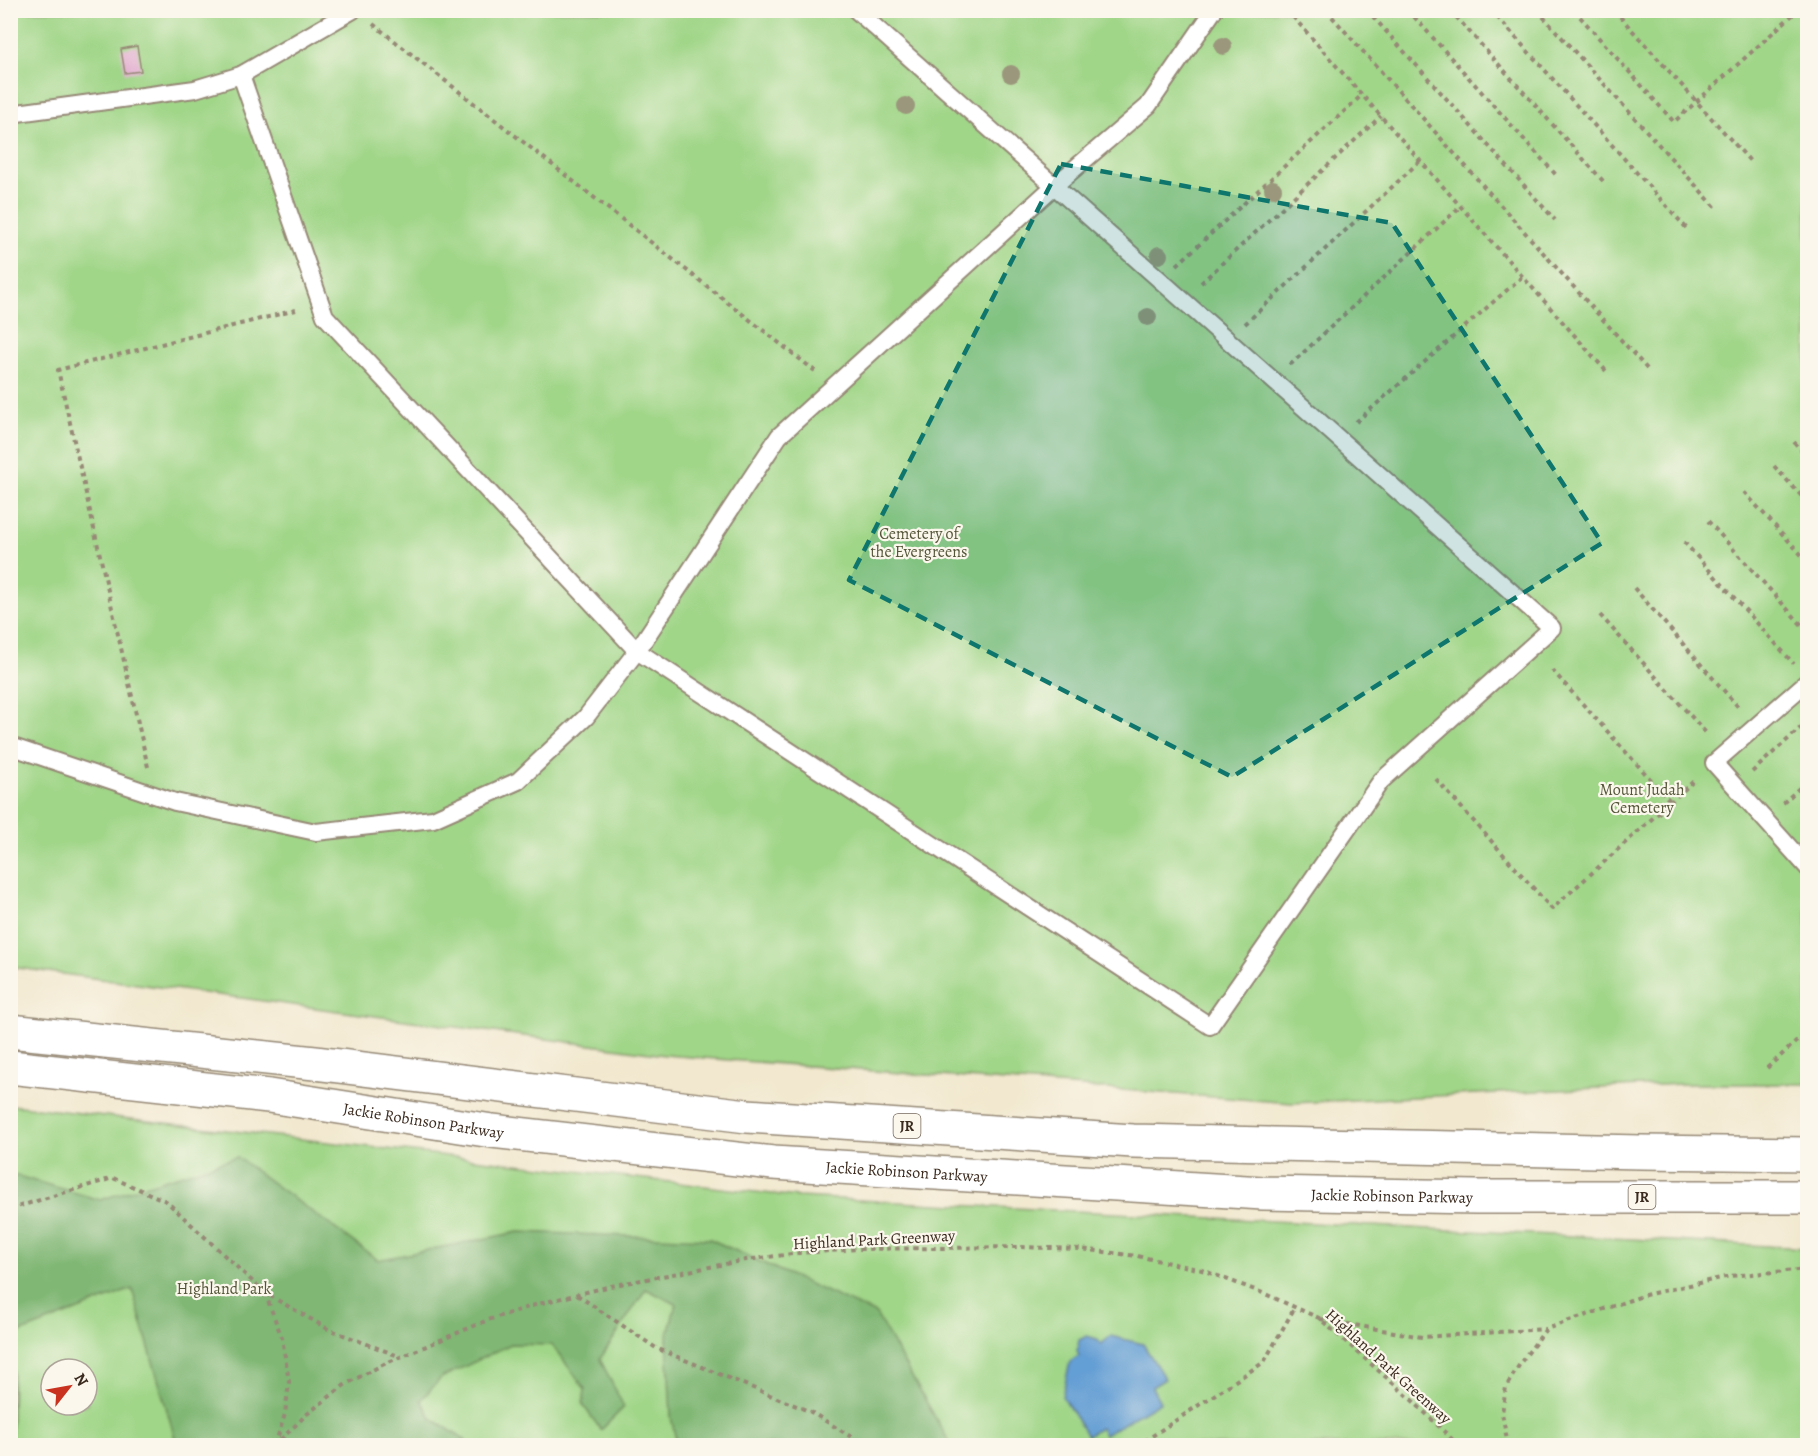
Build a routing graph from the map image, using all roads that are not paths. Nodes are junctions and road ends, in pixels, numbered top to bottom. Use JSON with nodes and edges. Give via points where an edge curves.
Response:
{"nodes":[{"id":1,"x":856,"y":10,"type":"edge"},
{"id":2,"x":1214,"y":10,"type":"edge"},
{"id":3,"x":359,"y":14,"type":"edge"},
{"id":4,"x":241,"y":75,"type":"junction"},
{"id":5,"x":10,"y":114,"type":"edge"},
{"id":6,"x":1053,"y":187,"type":"junction"},
{"id":7,"x":637,"y":651,"type":"junction"},
{"id":8,"x":1804,"y":675,"type":"edge"},
{"id":9,"x":10,"y":746,"type":"edge"},
{"id":10,"x":1808,"y":868,"type":"edge"},
{"id":11,"x":10,"y":1031,"type":"edge"},
{"id":12,"x":10,"y":1067,"type":"edge"},
{"id":13,"x":1808,"y":1154,"type":"edge"},
{"id":14,"x":1808,"y":1197,"type":"edge"}],
"edges":[{"from":1,"to":6,"type":"lane"},
{"from":2,"to":6,"type":"lane","via":[[1148,106]]},
{"from":3,"to":4,"type":"lane"},
{"from":4,"to":5,"type":"lane","via":[[195,89]]},
{"from":4,"to":7,"type":"lane","via":[[325,316]]},
{"from":6,"to":7,"type":"lane","via":[[779,436]]},
{"from":6,"to":7,"type":"lane","via":[[1552,628],[1381,781],[1210,1026]]},
{"from":7,"to":9,"type":"lane","via":[[586,717],[518,781],[433,819],[316,832],[175,802]]},
{"from":8,"to":10,"type":"lane","via":[[1756,727],[1720,758],[1736,787]]},
{"from":11,"to":13,"type":"highway","number":"JR","via":[[747,1116],[1133,1141]]},
{"from":12,"to":14,"type":"highway","name":"Jackie Robinson Parkway","number":"JR","via":[[269,1096],[492,1131],[773,1163],[1263,1193]]}]}
